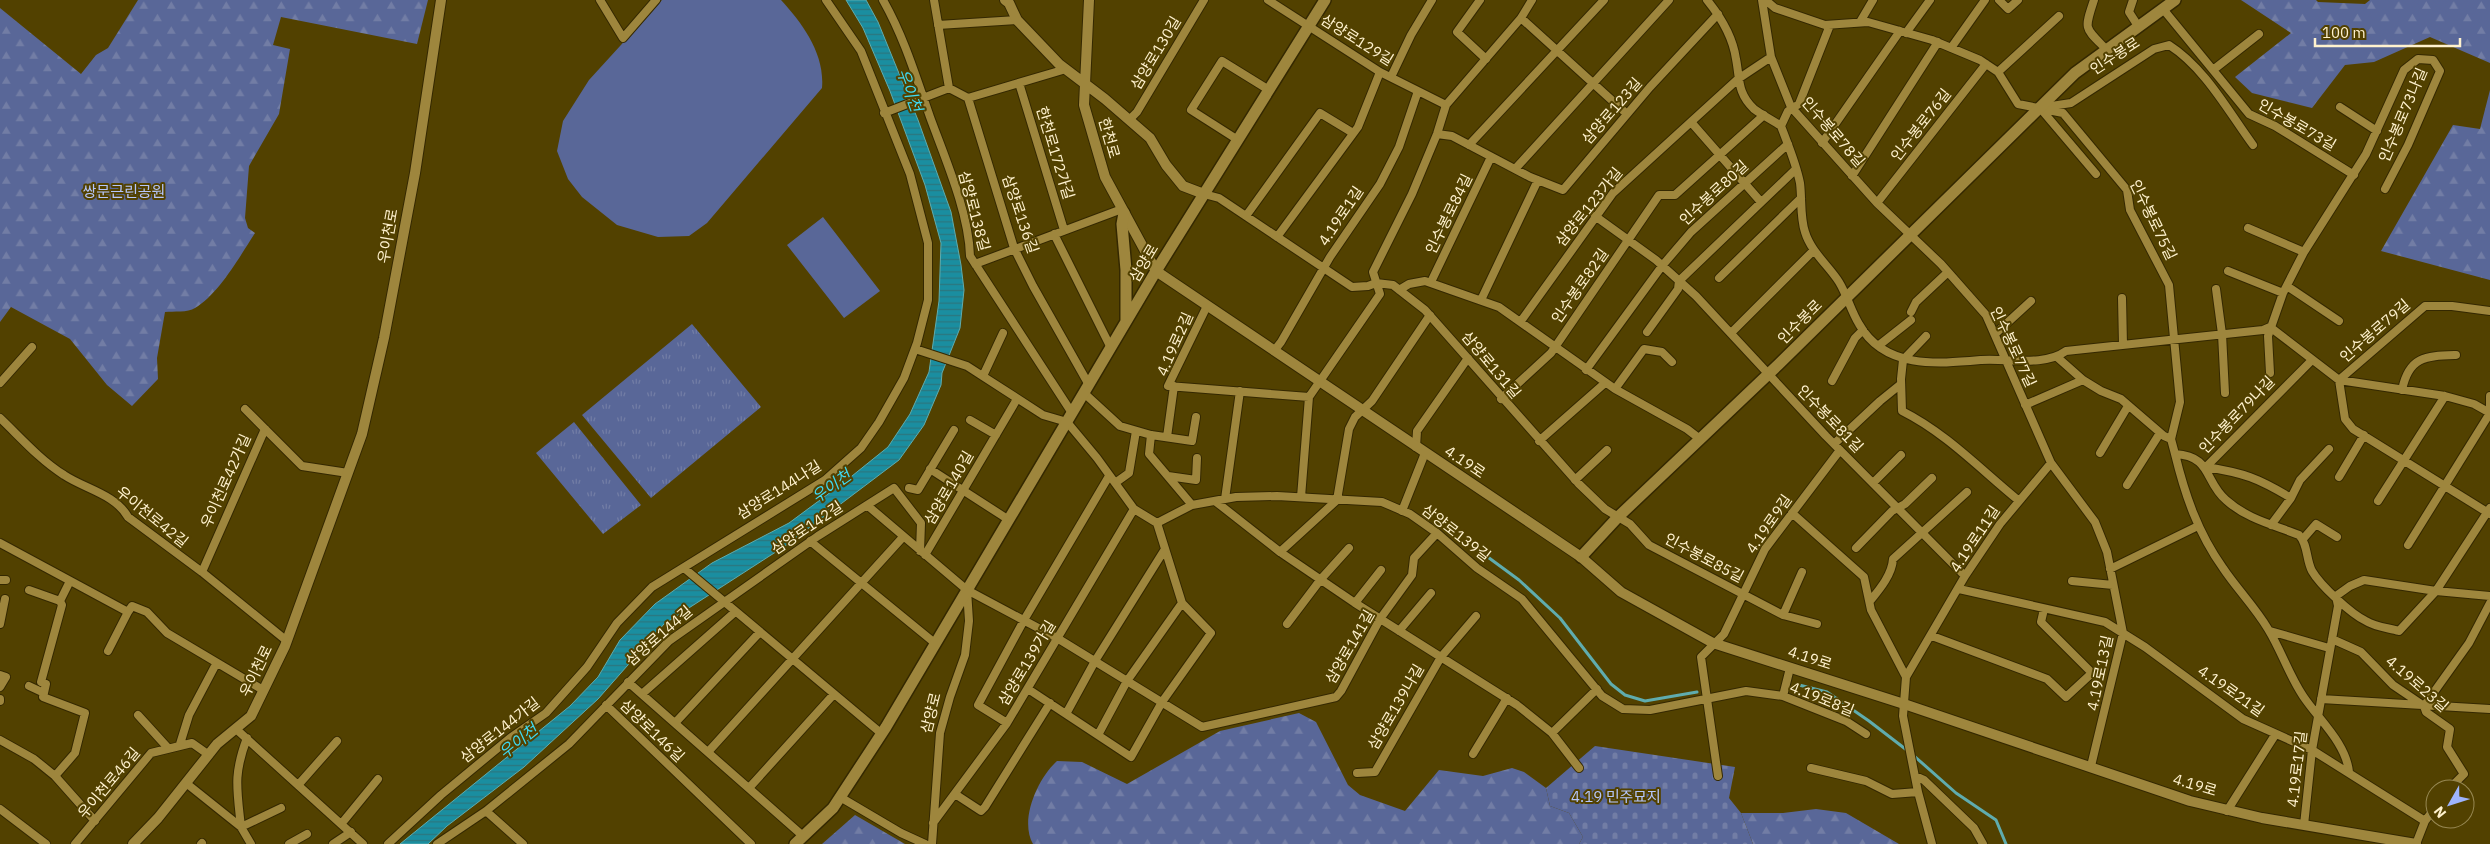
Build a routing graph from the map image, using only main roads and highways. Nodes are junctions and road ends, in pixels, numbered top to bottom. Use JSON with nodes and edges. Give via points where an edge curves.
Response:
{"nodes":[{"id":1,"x":1325,"y":0,"type":"edge"},
{"id":2,"x":2175,"y":0,"type":"edge"},
{"id":3,"x":1123,"y":211,"type":"road end"},
{"id":4,"x":1126,"y":322,"type":"junction"},
{"id":5,"x":1581,"y":557,"type":"road end"},
{"id":6,"x":795,"y":844,"type":"edge"}],
"edges":[{"from":1,"to":4,"type":"main road","name":"삼양로"},
{"from":2,"to":5,"type":"main road","name":"인수봉로","via":[[2075,73],[1618,517]]},
{"from":3,"to":4,"type":"main road"},
{"from":4,"to":6,"type":"main road","name":"삼양로","via":[[882,734],[833,808]]}]}
